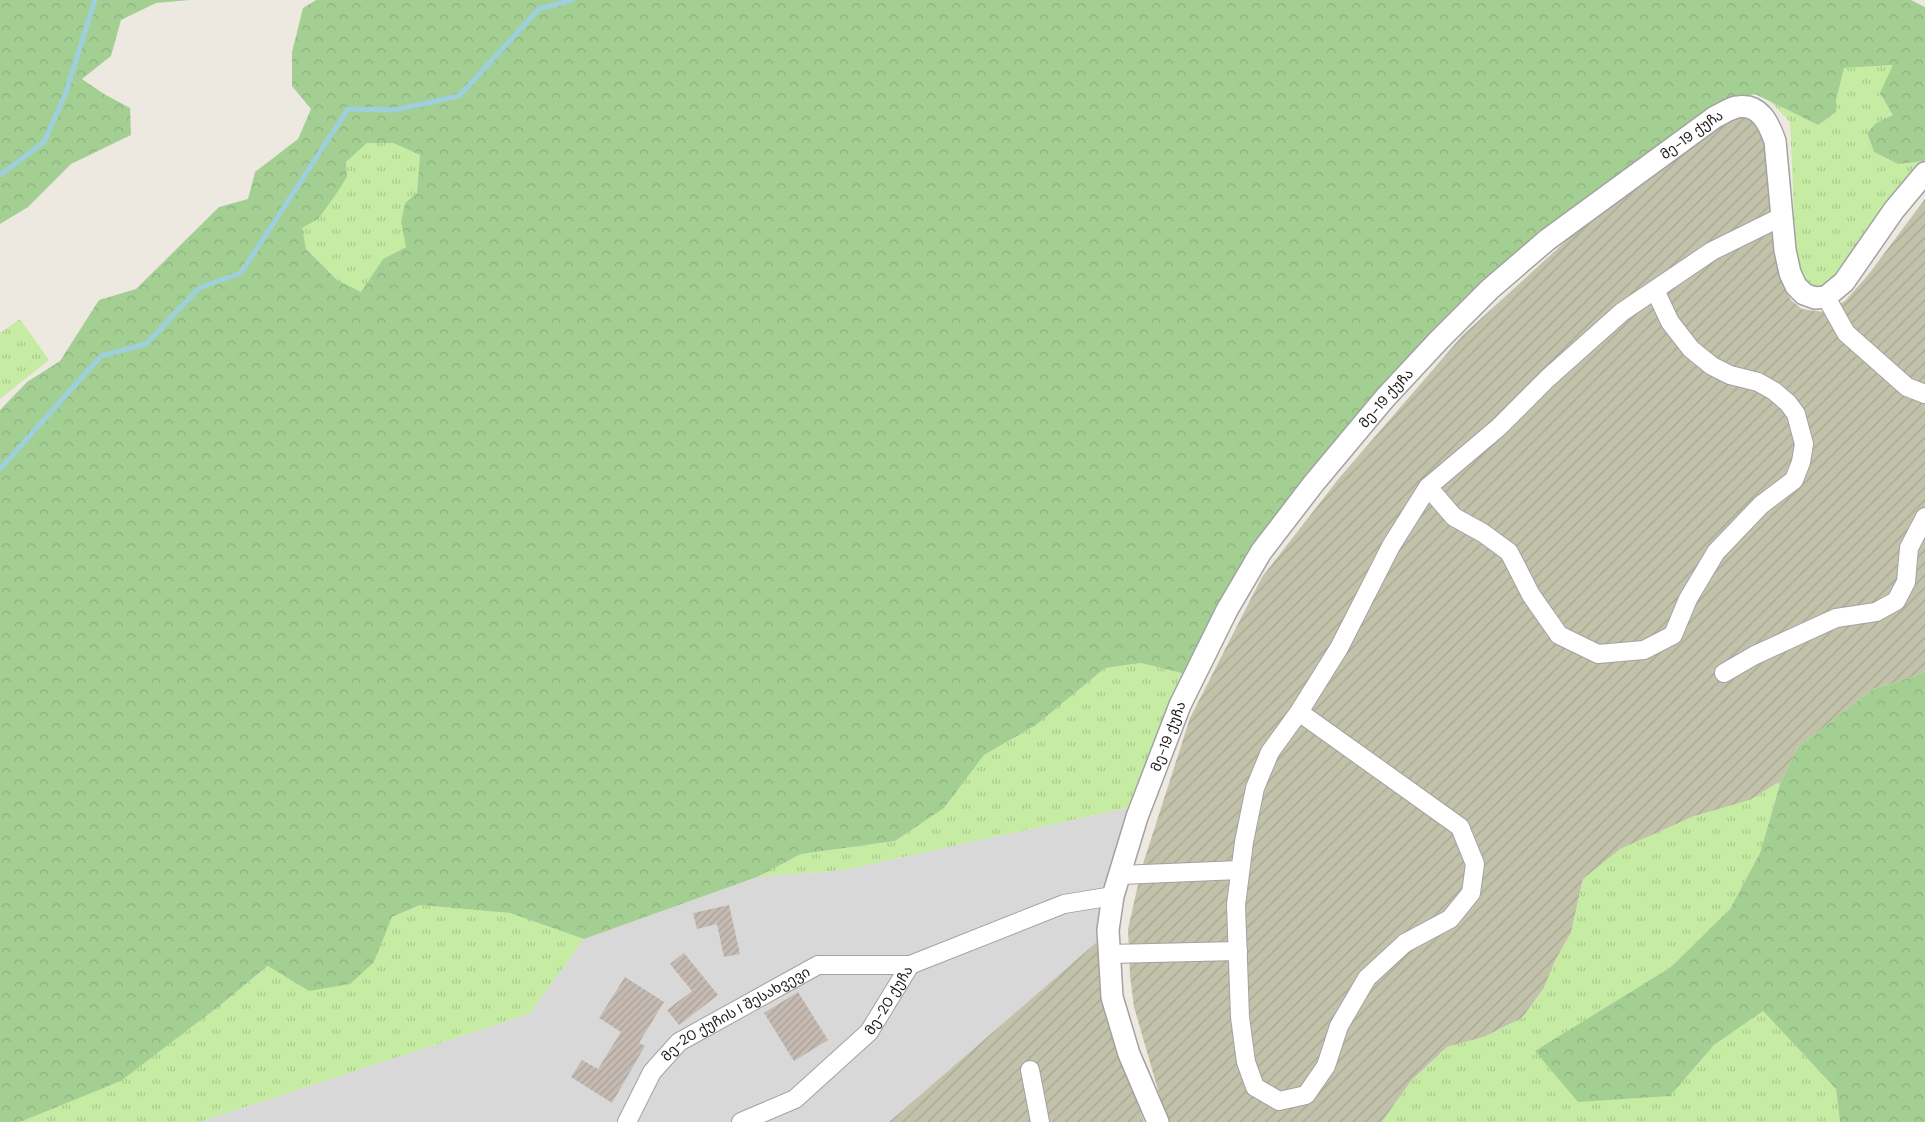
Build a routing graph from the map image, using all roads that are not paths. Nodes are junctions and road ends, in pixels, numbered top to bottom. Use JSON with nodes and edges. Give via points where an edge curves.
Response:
{"nodes":[{"id":1,"x":1925,"y":173,"type":"edge"},
{"id":2,"x":1782,"y":217,"type":"junction"},
{"id":3,"x":1655,"y":290,"type":"junction"},
{"id":4,"x":1826,"y":298,"type":"junction"},
{"id":5,"x":1925,"y":394,"type":"edge"},
{"id":6,"x":1428,"y":487,"type":"junction"},
{"id":7,"x":1925,"y":517,"type":"edge"},
{"id":8,"x":1724,"y":673,"type":"dead end"},
{"id":9,"x":1300,"y":712,"type":"junction"},
{"id":10,"x":1240,"y":870,"type":"junction"},
{"id":11,"x":1120,"y":875,"type":"junction"},
{"id":12,"x":1113,"y":896,"type":"junction"},
{"id":13,"x":1238,"y":951,"type":"junction"},
{"id":14,"x":1109,"y":954,"type":"junction"},
{"id":15,"x":910,"y":965,"type":"junction"},
{"id":16,"x":1030,"y":1070,"type":"dead end"},
{"id":17,"x":627,"y":1122,"type":"edge"},
{"id":18,"x":741,"y":1122,"type":"edge"},
{"id":19,"x":1040,"y":1122,"type":"edge"},
{"id":20,"x":1158,"y":1122,"type":"edge"}],
"edges":[{"from":1,"to":4,"type":"street","via":[[1894,210],[1844,282]]},
{"from":2,"to":3,"type":"street","via":[[1712,251]]},
{"from":2,"to":4,"type":"street","name":"მე-19 ქუჩა","via":[[1785,250],[1796,286],[1804,294]]},
{"from":2,"to":11,"type":"street","name":"მე-19 ქუჩა","via":[[1775,141],[1770,126],[1764,116],[1752,108],[1737,107],[1715,117],[1547,240],[1438,340],[1314,483],[1261,552],[1227,610],[1180,705],[1137,817]]},
{"from":3,"to":6,"type":"street","via":[[1622,312],[1499,427]]},
{"from":3,"to":6,"type":"street","via":[[1670,322],[1691,349],[1712,366],[1730,375],[1758,382],[1788,403],[1796,414],[1804,444],[1794,480],[1761,505],[1716,552],[1688,599],[1673,635],[1644,650],[1598,654],[1559,635],[1531,595],[1509,552],[1454,517]]},
{"from":4,"to":5,"type":"street","via":[[1846,333],[1907,387]]},
{"from":6,"to":9,"type":"street","via":[[1391,546],[1339,648]]},
{"from":7,"to":8,"type":"street","via":[[1909,548],[1906,582],[1896,602],[1876,612],[1836,618]]},
{"from":9,"to":10,"type":"street","via":[[1270,752],[1255,788]]},
{"from":9,"to":13,"type":"street","via":[[1460,828],[1475,864],[1472,893],[1450,918],[1406,943],[1367,978],[1339,1026],[1326,1066],[1306,1094],[1279,1101],[1255,1087],[1246,1062],[1240,1018]]},
{"from":10,"to":11,"type":"street"},
{"from":10,"to":13,"type":"street","via":[[1236,905]]},
{"from":11,"to":12,"type":"street","name":"მე-19 ქუჩა"},
{"from":12,"to":14,"type":"street","name":"მე-19 ქუჩა","via":[[1108,930]]},
{"from":12,"to":15,"type":"street","name":"მე-20 ქუჩა","via":[[1064,904]]},
{"from":13,"to":14,"type":"street"},
{"from":14,"to":20,"type":"street","name":"მე-19 ქუჩა","via":[[1112,997],[1120,1025]]},
{"from":15,"to":17,"type":"street","name":"მე-20 ქუჩის I შესახვევი","via":[[818,964],[679,1042],[652,1072]]},
{"from":15,"to":18,"type":"street","name":"მე-20 ქუჩა","via":[[869,1032],[795,1099]]},
{"from":16,"to":19,"type":"street"}]}
